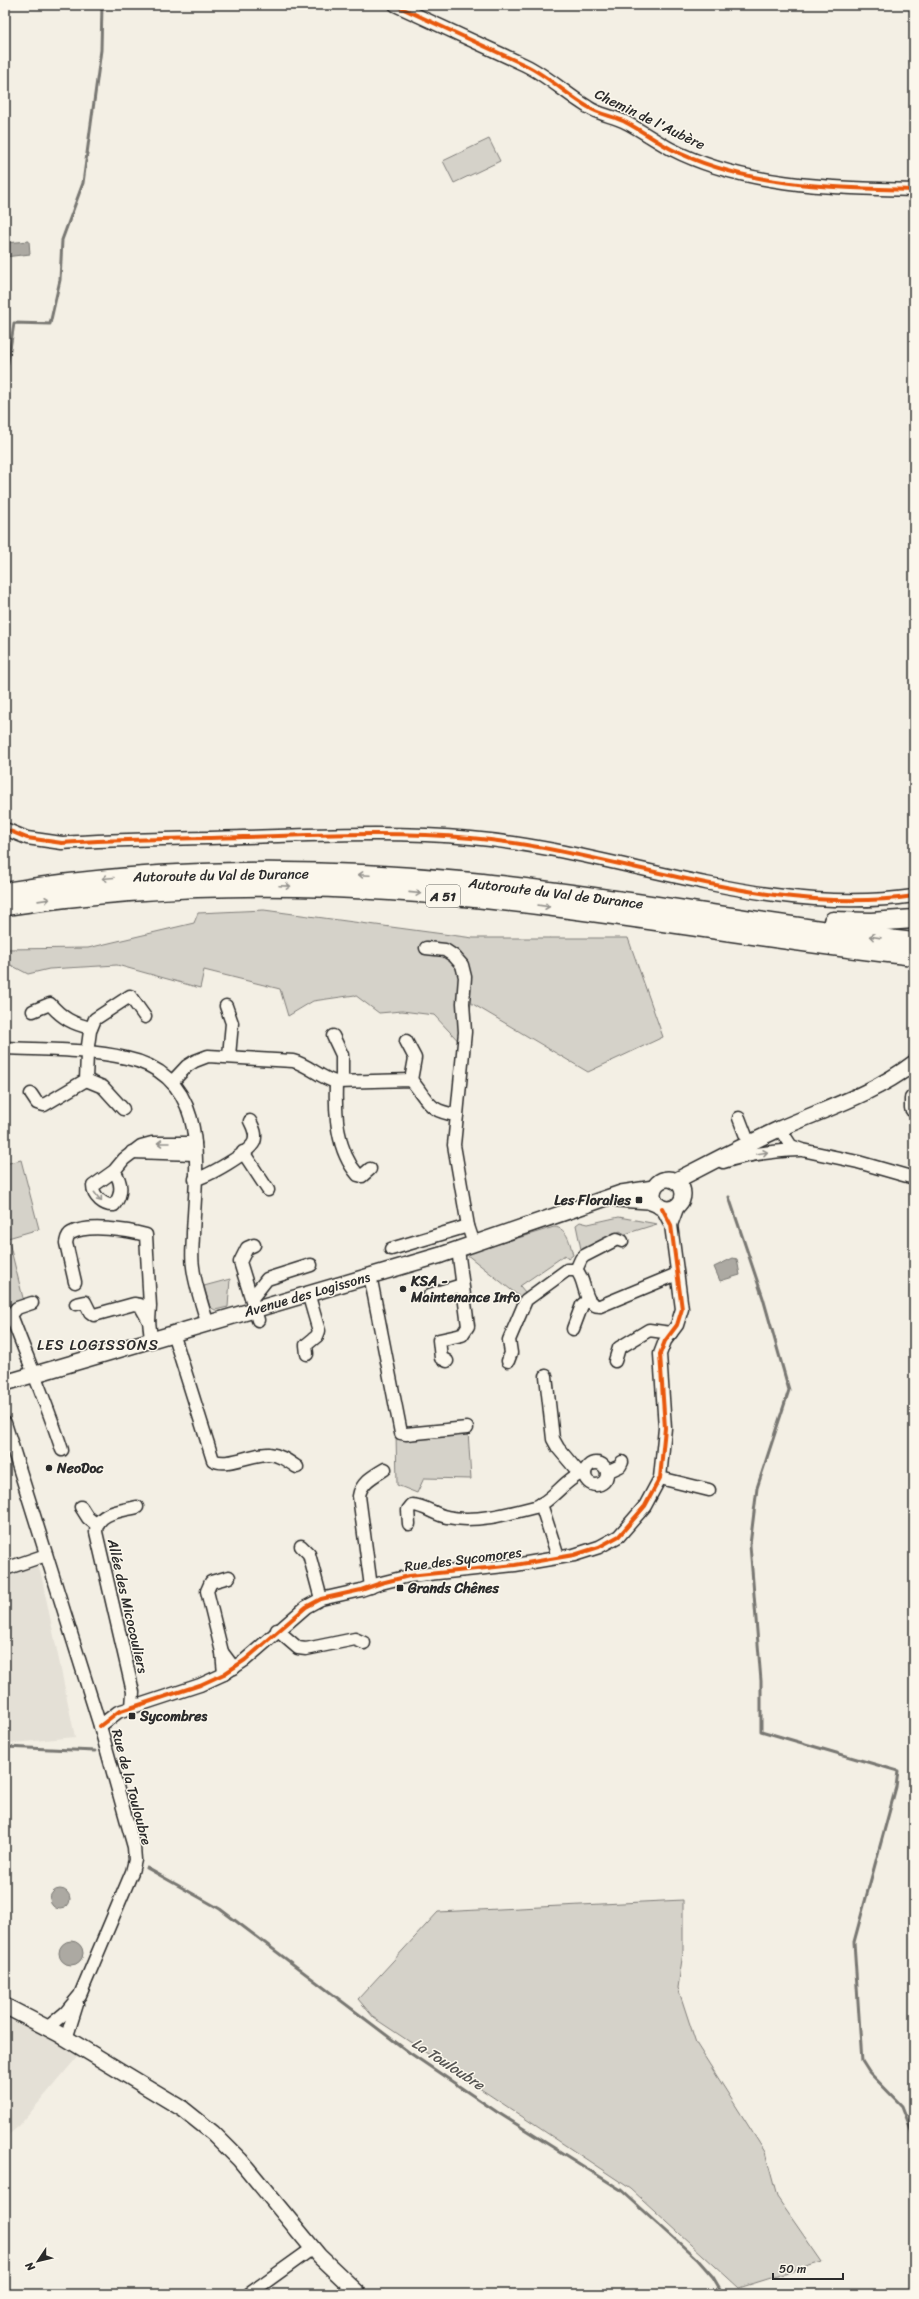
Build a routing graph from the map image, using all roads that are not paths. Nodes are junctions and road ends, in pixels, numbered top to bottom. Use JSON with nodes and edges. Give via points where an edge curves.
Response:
{"nodes":[{"id":1,"x":395,"y":5,"type":"edge"},
{"id":2,"x":914,"y":190,"type":"edge"},
{"id":3,"x":5,"y":828,"type":"edge"},
{"id":4,"x":473,"y":882,"type":"junction"},
{"id":5,"x":5,"y":892,"type":"edge"},
{"id":6,"x":914,"y":896,"type":"edge"},
{"id":7,"x":5,"y":906,"type":"edge"},
{"id":8,"x":914,"y":919,"type":"edge"},
{"id":9,"x":914,"y":942,"type":"edge"},
{"id":10,"x":426,"y":948,"type":"dead end"},
{"id":11,"x":880,"y":952,"type":"junction"},
{"id":12,"x":914,"y":956,"type":"edge"},
{"id":13,"x":914,"y":961,"type":"edge"},
{"id":14,"x":226,"y":1006,"type":"dead end"},
{"id":15,"x":33,"y":1011,"type":"dead end"},
{"id":16,"x":145,"y":1017,"type":"dead end"},
{"id":17,"x":91,"y":1028,"type":"junction"},
{"id":18,"x":333,"y":1036,"type":"dead end"},
{"id":19,"x":406,"y":1041,"type":"dead end"},
{"id":20,"x":5,"y":1048,"type":"edge"},
{"id":21,"x":86,"y":1052,"type":"junction"},
{"id":22,"x":229,"y":1056,"type":"junction"},
{"id":23,"x":914,"y":1063,"type":"edge"},
{"id":24,"x":86,"y":1080,"type":"junction"},
{"id":25,"x":411,"y":1080,"type":"junction"},
{"id":26,"x":172,"y":1082,"type":"junction"},
{"id":27,"x":339,"y":1082,"type":"junction"},
{"id":28,"x":31,"y":1094,"type":"dead end"},
{"id":29,"x":914,"y":1099,"type":"edge"},
{"id":30,"x":914,"y":1108,"type":"edge"},
{"id":31,"x":123,"y":1109,"type":"dead end"},
{"id":32,"x":457,"y":1115,"type":"junction"},
{"id":33,"x":739,"y":1118,"type":"dead end"},
{"id":34,"x":250,"y":1121,"type":"dead end"},
{"id":35,"x":779,"y":1130,"type":"junction"},
{"id":36,"x":749,"y":1144,"type":"junction"},
{"id":37,"x":195,"y":1148,"type":"junction"},
{"id":38,"x":802,"y":1150,"type":"junction"},
{"id":39,"x":243,"y":1152,"type":"junction"},
{"id":40,"x":697,"y":1169,"type":"junction"},
{"id":41,"x":370,"y":1170,"type":"dead end"},
{"id":42,"x":114,"y":1171,"type":"dead end"},
{"id":43,"x":914,"y":1178,"type":"edge"},
{"id":44,"x":195,"y":1179,"type":"junction"},
{"id":45,"x":679,"y":1184,"type":"junction"},
{"id":46,"x":654,"y":1188,"type":"junction"},
{"id":47,"x":268,"y":1190,"type":"dead end"},
{"id":48,"x":607,"y":1198,"type":"junction"},
{"id":49,"x":659,"y":1206,"type":"junction"},
{"id":50,"x":678,"y":1206,"type":"junction"},
{"id":51,"x":671,"y":1225,"type":"junction"},
{"id":52,"x":468,"y":1226,"type":"junction"},
{"id":53,"x":622,"y":1241,"type":"dead end"},
{"id":54,"x":474,"y":1244,"type":"junction"},
{"id":55,"x":254,"y":1245,"type":"dead end"},
{"id":56,"x":391,"y":1249,"type":"dead end"},
{"id":57,"x":458,"y":1249,"type":"junction"},
{"id":58,"x":311,"y":1265,"type":"dead end"},
{"id":59,"x":576,"y":1270,"type":"junction"},
{"id":60,"x":677,"y":1274,"type":"junction"},
{"id":61,"x":370,"y":1275,"type":"junction"},
{"id":62,"x":75,"y":1282,"type":"dead end"},
{"id":63,"x":462,"y":1285,"type":"junction"},
{"id":64,"x":308,"y":1293,"type":"junction"},
{"id":65,"x":430,"y":1295,"type":"dead end"},
{"id":66,"x":588,"y":1300,"type":"junction"},
{"id":67,"x":32,"y":1303,"type":"dead end"},
{"id":68,"x":76,"y":1304,"type":"dead end"},
{"id":69,"x":255,"y":1309,"type":"junction"},
{"id":70,"x":149,"y":1321,"type":"junction"},
{"id":71,"x":207,"y":1322,"type":"junction"},
{"id":72,"x":573,"y":1329,"type":"dead end"},
{"id":73,"x":173,"y":1333,"type":"junction"},
{"id":74,"x":671,"y":1334,"type":"junction"},
{"id":75,"x":151,"y":1339,"type":"junction"},
{"id":76,"x":307,"y":1354,"type":"dead end"},
{"id":77,"x":447,"y":1361,"type":"dead end"},
{"id":78,"x":508,"y":1361,"type":"dead end"},
{"id":79,"x":615,"y":1361,"type":"dead end"},
{"id":80,"x":33,"y":1374,"type":"junction"},
{"id":81,"x":546,"y":1376,"type":"dead end"},
{"id":82,"x":5,"y":1383,"type":"edge"},
{"id":83,"x":5,"y":1423,"type":"edge"},
{"id":84,"x":467,"y":1428,"type":"dead end"},
{"id":85,"x":62,"y":1450,"type":"dead end"},
{"id":86,"x":622,"y":1462,"type":"dead end"},
{"id":87,"x":297,"y":1467,"type":"dead end"},
{"id":88,"x":385,"y":1469,"type":"dead end"},
{"id":89,"x":582,"y":1473,"type":"junction"},
{"id":90,"x":660,"y":1478,"type":"junction"},
{"id":91,"x":709,"y":1490,"type":"dead end"},
{"id":92,"x":542,"y":1504,"type":"junction"},
{"id":93,"x":81,"y":1507,"type":"dead end"},
{"id":94,"x":137,"y":1507,"type":"dead end"},
{"id":95,"x":409,"y":1524,"type":"dead end"},
{"id":96,"x":97,"y":1525,"type":"junction"},
{"id":97,"x":301,"y":1546,"type":"dead end"},
{"id":98,"x":46,"y":1555,"type":"junction"},
{"id":99,"x":558,"y":1557,"type":"junction"},
{"id":100,"x":5,"y":1569,"type":"edge"},
{"id":101,"x":229,"y":1577,"type":"dead end"},
{"id":102,"x":371,"y":1587,"type":"junction"},
{"id":103,"x":321,"y":1599,"type":"junction"},
{"id":104,"x":277,"y":1630,"type":"junction"},
{"id":105,"x":364,"y":1643,"type":"dead end"},
{"id":106,"x":229,"y":1671,"type":"junction"},
{"id":107,"x":133,"y":1692,"type":"junction"},
{"id":108,"x":144,"y":1703,"type":"junction"},
{"id":109,"x":132,"y":1708,"type":"junction"},
{"id":110,"x":96,"y":1712,"type":"junction"},
{"id":111,"x":118,"y":1712,"type":"junction"},
{"id":112,"x":100,"y":1726,"type":"junction"},
{"id":113,"x":80,"y":1995,"type":"junction"},
{"id":114,"x":5,"y":2006,"type":"edge"},
{"id":115,"x":47,"y":2028,"type":"junction"},
{"id":116,"x":64,"y":2038,"type":"junction"},
{"id":117,"x":313,"y":2248,"type":"junction"},
{"id":118,"x":249,"y":2294,"type":"edge"},
{"id":119,"x":359,"y":2294,"type":"edge"}],
"edges":[{"from":1,"to":2,"type":"street","name":"Chemin de l'Aubère","via":[[526,65],[545,75],[589,108],[626,122],[672,150],[704,162],[763,178],[828,188]]},
{"from":3,"to":6,"type":"street","via":[[27,838],[62,843],[316,835],[472,838],[546,849],[639,870],[777,896],[868,901]]},
{"from":4,"to":5,"type":"highway","name":"Autoroute du Val de Durance","number":"A 51","one_way":true,"via":[[307,872],[228,871],[64,882]]},
{"from":4,"to":8,"type":"highway","via":[[538,885],[833,921]]},
{"from":9,"to":4,"type":"highway","name":"Autoroute du Val de Durance","number":"A 51","one_way":true},
{"from":7,"to":11,"type":"highway","name":"Autoroute du Val de Durance","number":"A 51","one_way":true,"via":[[67,897],[172,888],[277,886],[391,891],[539,905]]},
{"from":10,"to":32,"type":"street","via":[[445,950],[454,956],[462,965],[465,977],[462,1003],[465,1032]]},
{"from":11,"to":12,"type":"highway","name":"Autoroute du Val de Durance","number":"A 51"},
{"from":11,"to":13,"type":"highway"},
{"from":14,"to":22,"type":"street","via":[[232,1023]]},
{"from":15,"to":17,"type":"street","via":[[50,1004],[59,1015],[75,1024]]},
{"from":16,"to":17,"type":"street","via":[[130,996],[95,1019]]},
{"from":17,"to":21,"type":"street"},
{"from":18,"to":27,"type":"street","via":[[342,1055]]},
{"from":19,"to":25,"type":"street","via":[[414,1058]]},
{"from":20,"to":21,"type":"street"},
{"from":21,"to":24,"type":"street"},
{"from":21,"to":26,"type":"street","via":[[127,1058],[153,1068]]},
{"from":22,"to":26,"type":"street","via":[[208,1056],[195,1061]]},
{"from":22,"to":27,"type":"street","via":[[297,1062],[327,1079]]},
{"from":23,"to":35,"type":"main road","via":[[868,1092]]},
{"from":24,"to":28,"type":"street","via":[[44,1105],[37,1103]]},
{"from":24,"to":31,"type":"street","via":[[103,1087]]},
{"from":25,"to":27,"type":"street"},
{"from":25,"to":32,"type":"street","via":[[430,1106],[441,1113]]},
{"from":26,"to":37,"type":"street","via":[[192,1119]]},
{"from":27,"to":41,"type":"street","via":[[337,1121],[340,1142],[348,1162],[358,1175],[362,1176]]},
{"from":29,"to":30,"type":"highway"},
{"from":32,"to":52,"type":"street","via":[[454,1145]]},
{"from":33,"to":36,"type":"street"},
{"from":34,"to":39,"type":"street","via":[[254,1128],[254,1142]]},
{"from":35,"to":36,"type":"main road"},
{"from":35,"to":38,"type":"street","via":[[791,1146]]},
{"from":36,"to":40,"type":"main road"},
{"from":37,"to":42,"type":"street","via":[[132,1152]]},
{"from":37,"to":44,"type":"street"},
{"from":40,"to":38,"type":"street","one_way":true,"via":[[742,1156]]},
{"from":38,"to":43,"type":"street"},
{"from":39,"to":44,"type":"street","via":[[208,1175]]},
{"from":39,"to":47,"type":"street"},
{"from":40,"to":45,"type":"main road"},
{"from":44,"to":71,"type":"street","via":[[192,1266]]},
{"from":45,"to":46,"type":"main road","via":[[666,1179],[657,1183]]},
{"from":45,"to":50,"type":"main road","via":[[683,1198]]},
{"from":46,"to":48,"type":"main road","name":"Avenue des Logissons"},
{"from":46,"to":49,"type":"main road","via":[[653,1196]]},
{"from":48,"to":49,"type":"main road","name":"Avenue des Logissons","via":[[648,1201]]},
{"from":48,"to":54,"type":"main road","name":"Avenue des Logissons"},
{"from":49,"to":50,"type":"main road","via":[[670,1210]]},
{"from":49,"to":51,"type":"street"},
{"from":50,"to":51,"type":"street"},
{"from":51,"to":60,"type":"street"},
{"from":52,"to":54,"type":"street"},
{"from":52,"to":56,"type":"street"},
{"from":53,"to":59,"type":"street","via":[[617,1239],[584,1256]]},
{"from":54,"to":57,"type":"main road","name":"Avenue des Logissons"},
{"from":55,"to":69,"type":"street","via":[[247,1248],[240,1262]]},
{"from":57,"to":61,"type":"main road","name":"Avenue des Logissons"},
{"from":57,"to":63,"type":"street"},
{"from":58,"to":69,"type":"street","via":[[267,1279]]},
{"from":59,"to":66,"type":"street","via":[[582,1279]]},
{"from":59,"to":78,"type":"street","via":[[568,1270],[526,1300],[509,1340],[511,1353]]},
{"from":60,"to":66,"type":"street","via":[[600,1306],[595,1306]]},
{"from":60,"to":74,"type":"street","via":[[682,1309],[678,1325]]},
{"from":61,"to":64,"type":"main road","name":"Avenue des Logissons"},
{"from":61,"to":84,"type":"street","via":[[401,1433]]},
{"from":62,"to":70,"type":"street","via":[[66,1243],[71,1233],[94,1228],[146,1235]]},
{"from":63,"to":65,"type":"street"},
{"from":63,"to":77,"type":"street","via":[[468,1326],[462,1334],[439,1340],[441,1358]]},
{"from":64,"to":69,"type":"main road","name":"Avenue des Logissons"},
{"from":64,"to":76,"type":"street","via":[[319,1331],[306,1345]]},
{"from":66,"to":72,"type":"street","via":[[582,1305]]},
{"from":67,"to":80,"type":"street","via":[[17,1308],[12,1315]]},
{"from":68,"to":70,"type":"street","via":[[85,1302],[94,1315],[134,1304],[140,1305]]},
{"from":69,"to":71,"type":"main road","name":"Avenue des Logissons"},
{"from":70,"to":75,"type":"street"},
{"from":71,"to":73,"type":"main road","name":"Avenue des Logissons"},
{"from":73,"to":75,"type":"main road","name":"Avenue des Logissons"},
{"from":73,"to":87,"type":"street","via":[[213,1460],[221,1463],[267,1454],[277,1456]]},
{"from":74,"to":79,"type":"street","via":[[649,1330],[619,1348]]},
{"from":74,"to":90,"type":"street","via":[[660,1354],[665,1428]]},
{"from":75,"to":80,"type":"main road","name":"Avenue des Logissons"},
{"from":80,"to":82,"type":"main road","name":"Avenue des Logissons"},
{"from":80,"to":85,"type":"street","via":[[45,1397]]},
{"from":81,"to":89,"type":"street","via":[[553,1439],[558,1448]]},
{"from":83,"to":98,"type":"street","name":"Rue de la Touloubre"},
{"from":86,"to":89,"type":"street","via":[[620,1466],[607,1472],[603,1465],[596,1463],[588,1466]]},
{"from":88,"to":102,"type":"street","via":[[366,1482],[359,1496]]},
{"from":89,"to":92,"type":"street"},
{"from":90,"to":91,"type":"street"},
{"from":90,"to":99,"type":"street","name":"Rue des Sycomores","via":[[645,1506],[619,1536],[599,1547]]},
{"from":92,"to":95,"type":"street","via":[[476,1518],[446,1517],[412,1505],[408,1510]]},
{"from":92,"to":99,"type":"street"},
{"from":93,"to":96,"type":"street","via":[[88,1518]]},
{"from":94,"to":96,"type":"street","name":"Allée des Micocouliers","via":[[105,1516]]},
{"from":96,"to":107,"type":"street","name":"Allée des Micocouliers","via":[[96,1532]]},
{"from":97,"to":103,"type":"street","via":[[309,1554]]},
{"from":98,"to":100,"type":"street"},
{"from":98,"to":110,"type":"street","name":"Rue de la Touloubre"},
{"from":99,"to":102,"type":"street","name":"Rue des Sycomores","via":[[515,1565],[409,1576]]},
{"from":101,"to":106,"type":"street","via":[[210,1582],[208,1590],[222,1652]]},
{"from":102,"to":103,"type":"street","name":"Rue des Sycomores"},
{"from":103,"to":104,"type":"street","name":"Rue des Sycomores","via":[[306,1607]]},
{"from":104,"to":105,"type":"street","via":[[298,1648],[306,1649],[355,1639]]},
{"from":104,"to":106,"type":"street","name":"Rue des Sycomores"},
{"from":106,"to":108,"type":"street","name":"Rue des Sycomores","via":[[200,1685]]},
{"from":107,"to":108,"type":"street","name":"Allée des Micocouliers"},
{"from":107,"to":109,"type":"street","name":"Allée des Micocouliers"},
{"from":108,"to":109,"type":"street","name":"Rue des Sycomores"},
{"from":109,"to":111,"type":"street","name":"Rue des Sycomores"},
{"from":110,"to":111,"type":"street"},
{"from":110,"to":112,"type":"street","name":"Rue de la Touloubre"},
{"from":111,"to":112,"type":"street"},
{"from":112,"to":113,"type":"street","name":"Rue de la Touloubre","via":[[134,1847],[135,1860]]},
{"from":113,"to":115,"type":"street","name":"Rue de la Touloubre","via":[[66,2012]]},
{"from":113,"to":116,"type":"street"},
{"from":114,"to":115,"type":"main road"},
{"from":115,"to":116,"type":"main road"},
{"from":116,"to":117,"type":"main road","via":[[183,2109],[213,2133],[240,2160]]},
{"from":117,"to":118,"type":"street"},
{"from":117,"to":119,"type":"main road"}]}
